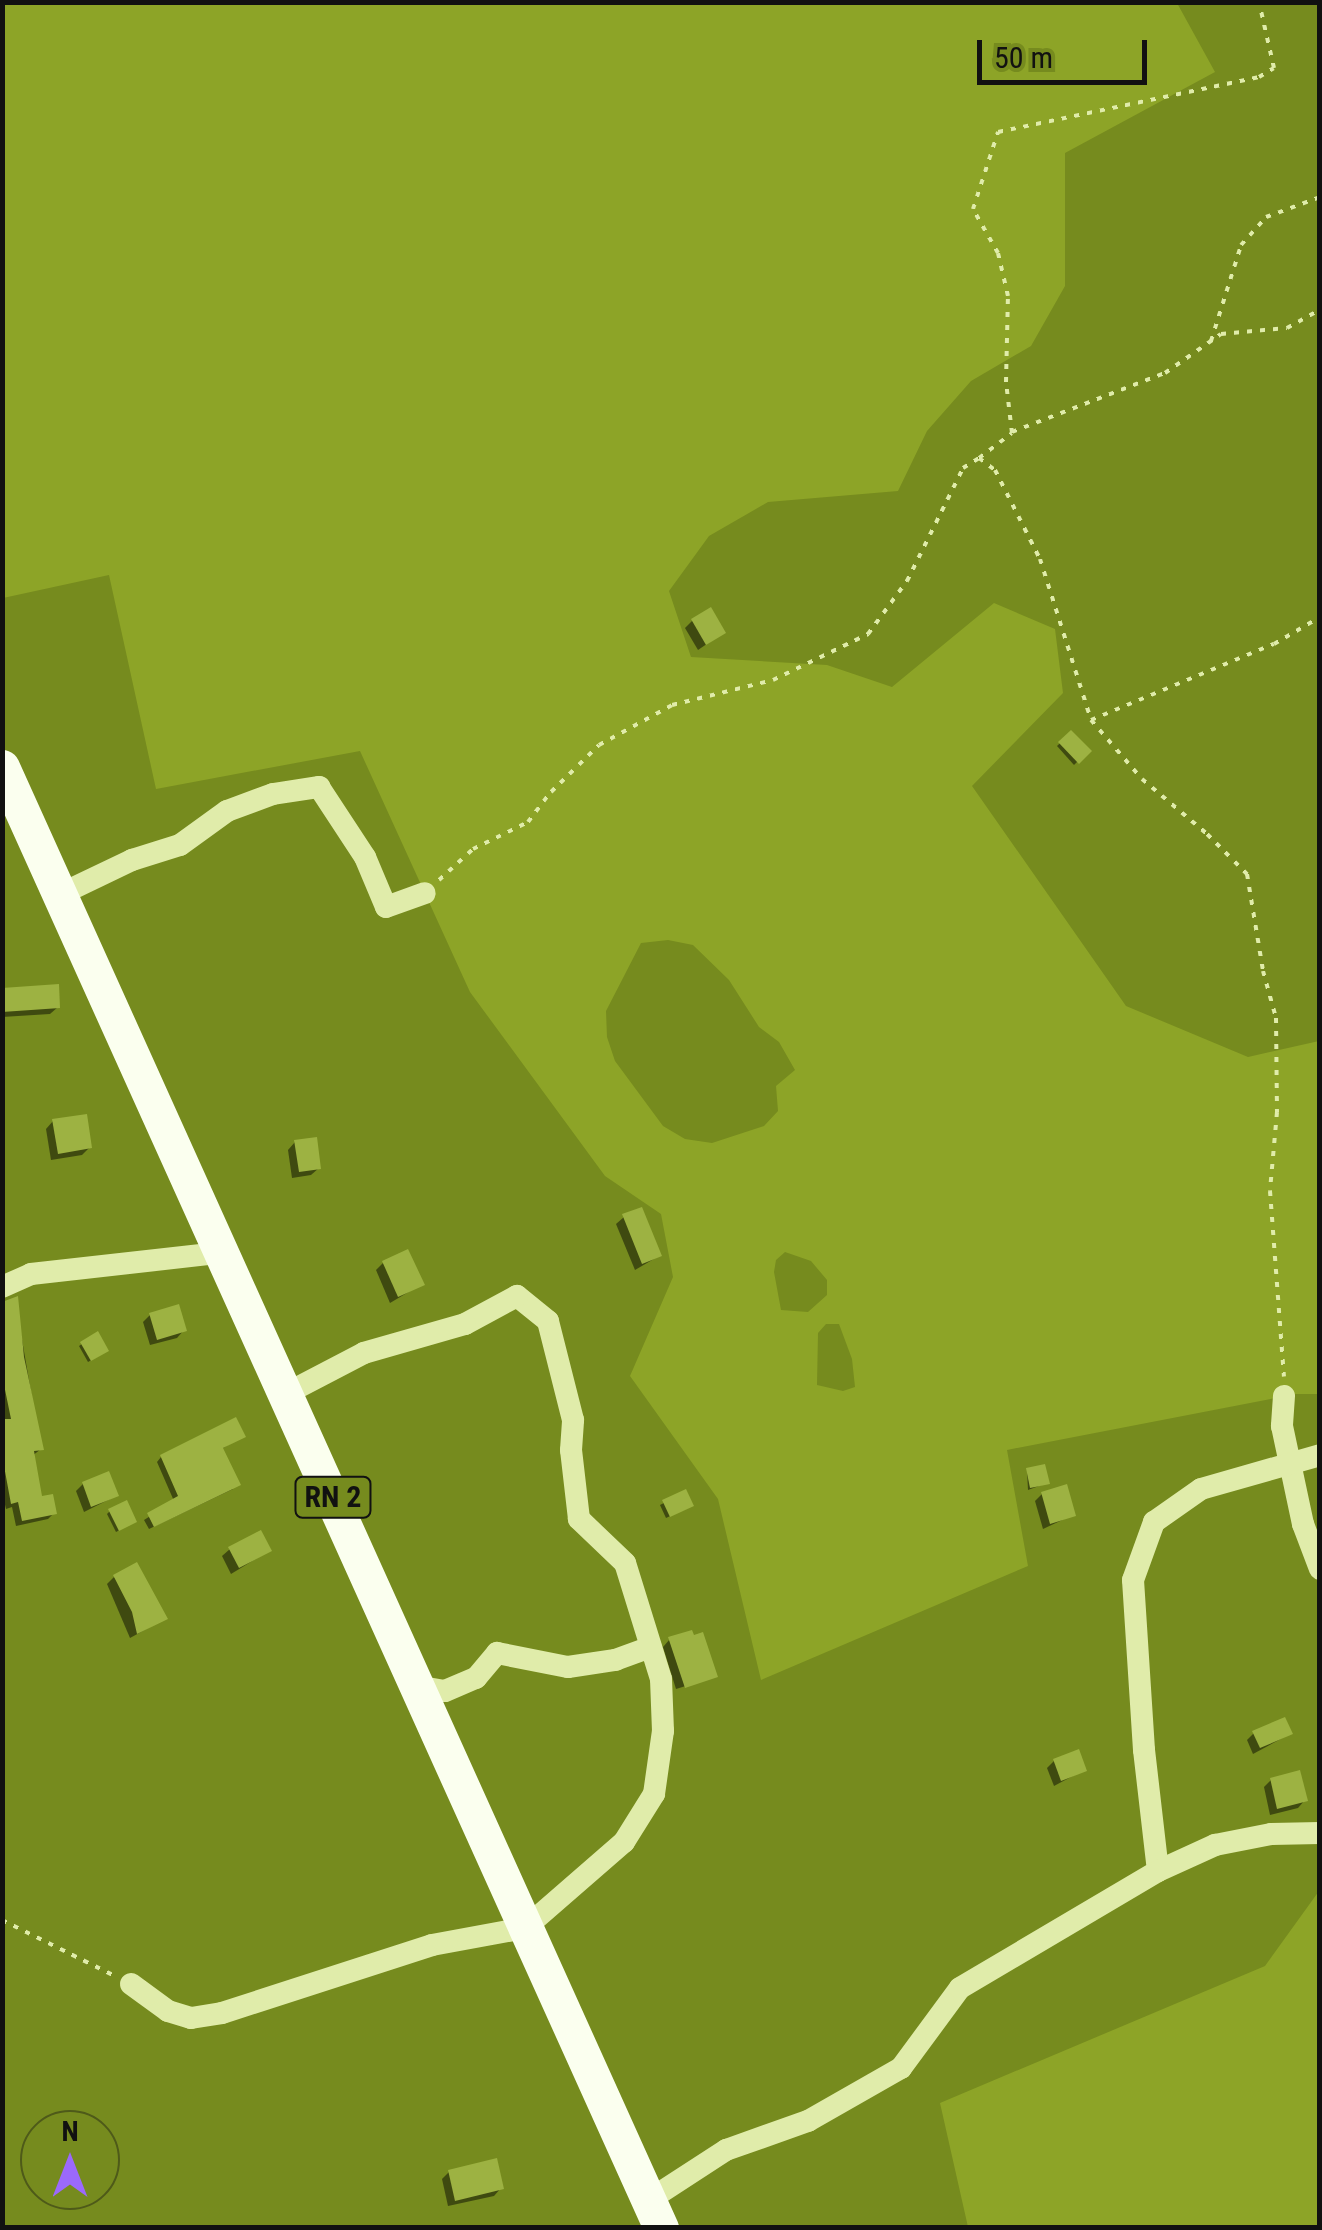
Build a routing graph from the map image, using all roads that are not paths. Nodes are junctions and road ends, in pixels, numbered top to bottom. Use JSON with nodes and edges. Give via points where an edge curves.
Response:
{"nodes":[{"id":1,"x":2,"y":767,"type":"edge"},
{"id":2,"x":12,"y":814,"type":"edge"},
{"id":3,"x":424,"y":893,"type":"road end"},
{"id":4,"x":61,"y":894,"type":"junction"},
{"id":5,"x":219,"y":1252,"type":"junction"},
{"id":6,"x":2,"y":1287,"type":"edge"},
{"id":7,"x":287,"y":1392,"type":"junction"},
{"id":8,"x":1284,"y":1396,"type":"road end"},
{"id":9,"x":1320,"y":1454,"type":"edge"},
{"id":10,"x":1290,"y":1463,"type":"junction"},
{"id":11,"x":1320,"y":1568,"type":"edge"},
{"id":12,"x":651,"y":1646,"type":"junction"},
{"id":13,"x":416,"y":1686,"type":"junction"},
{"id":14,"x":1320,"y":1832,"type":"edge"},
{"id":15,"x":1158,"y":1872,"type":"junction"},
{"id":16,"x":525,"y":1928,"type":"junction"},
{"id":17,"x":131,"y":1984,"type":"road end"},
{"id":18,"x":655,"y":2214,"type":"edge"}],
"edges":[{"from":1,"to":2,"type":"main road","number":"RN 2"},
{"from":2,"to":4,"type":"main road","number":"RN 2"},
{"from":3,"to":4,"type":"street","via":[[386,907],[365,857],[318,787],[226,811],[180,845]]},
{"from":4,"to":5,"type":"main road","number":"RN 2"},
{"from":5,"to":6,"type":"street","via":[[31,1274]]},
{"from":5,"to":7,"type":"main road","number":"RN 2"},
{"from":7,"to":12,"type":"street","via":[[364,1353],[466,1324],[517,1296],[548,1321],[573,1420],[579,1519],[625,1563]]},
{"from":7,"to":13,"type":"main road","number":"RN 2"},
{"from":8,"to":10,"type":"street"},
{"from":9,"to":10,"type":"street"},
{"from":10,"to":11,"type":"street"},
{"from":10,"to":15,"type":"street","via":[[1201,1489],[1154,1522],[1133,1580]]},
{"from":12,"to":13,"type":"street","via":[[568,1667],[497,1653],[461,1685],[446,1691]]},
{"from":12,"to":16,"type":"street","via":[[661,1679],[663,1731],[654,1794],[624,1842]]},
{"from":13,"to":16,"type":"main road","number":"RN 2"},
{"from":14,"to":15,"type":"street","via":[[1215,1845]]},
{"from":15,"to":18,"type":"street","via":[[960,1988],[901,2068],[808,2120],[726,2150]]},
{"from":16,"to":17,"type":"street","via":[[432,1945],[190,2018]]},
{"from":16,"to":18,"type":"main road","number":"RN 2"}]}
